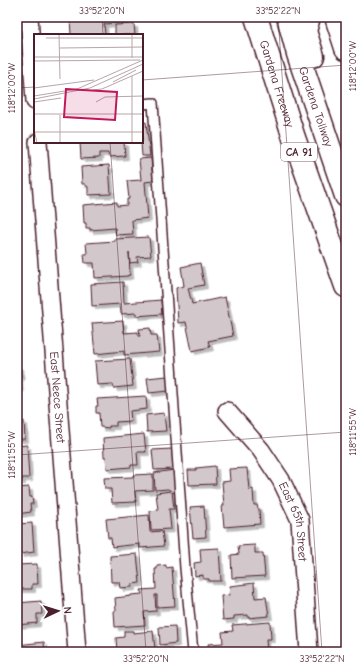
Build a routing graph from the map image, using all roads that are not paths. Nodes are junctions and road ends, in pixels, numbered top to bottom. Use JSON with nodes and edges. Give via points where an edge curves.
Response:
{"nodes":[{"id":1,"x":29,"y":17,"type":"edge"},
{"id":2,"x":256,"y":17,"type":"edge"},
{"id":3,"x":288,"y":17,"type":"edge"},
{"id":4,"x":309,"y":17,"type":"edge"},
{"id":5,"x":336,"y":17,"type":"edge"},
{"id":6,"x":346,"y":48,"type":"edge"},
{"id":7,"x":34,"y":87,"type":"edge"},
{"id":8,"x":143,"y":104,"type":"edge"},
{"id":9,"x":38,"y":143,"type":"edge"},
{"id":10,"x":346,"y":158,"type":"edge"},
{"id":11,"x":346,"y":196,"type":"edge"},
{"id":12,"x":346,"y":286,"type":"edge"},
{"id":13,"x":227,"y":411,"type":"dead end"},
{"id":14,"x":77,"y":652,"type":"edge"},
{"id":15,"x":192,"y":652,"type":"edge"},
{"id":16,"x":309,"y":652,"type":"edge"}],
"edges":[{"from":1,"to":7,"type":"street"},
{"from":2,"to":12,"type":"highway","name":"Gardena Freeway","number":"CA 91","via":[[294,138]]},
{"from":3,"to":11,"type":"highway","name":"Gardena Tollway"},
{"from":4,"to":10,"type":"highway","name":"Gardena Tollway","via":[[306,31]]},
{"from":5,"to":6,"type":"highway"},
{"from":8,"to":15,"type":"lane","via":[[153,103]]},
{"from":9,"to":14,"type":"street","name":"East Neece Street"},
{"from":13,"to":16,"type":"street","name":"East 65th Street","via":[[265,456],[281,480],[300,520]]}]}
